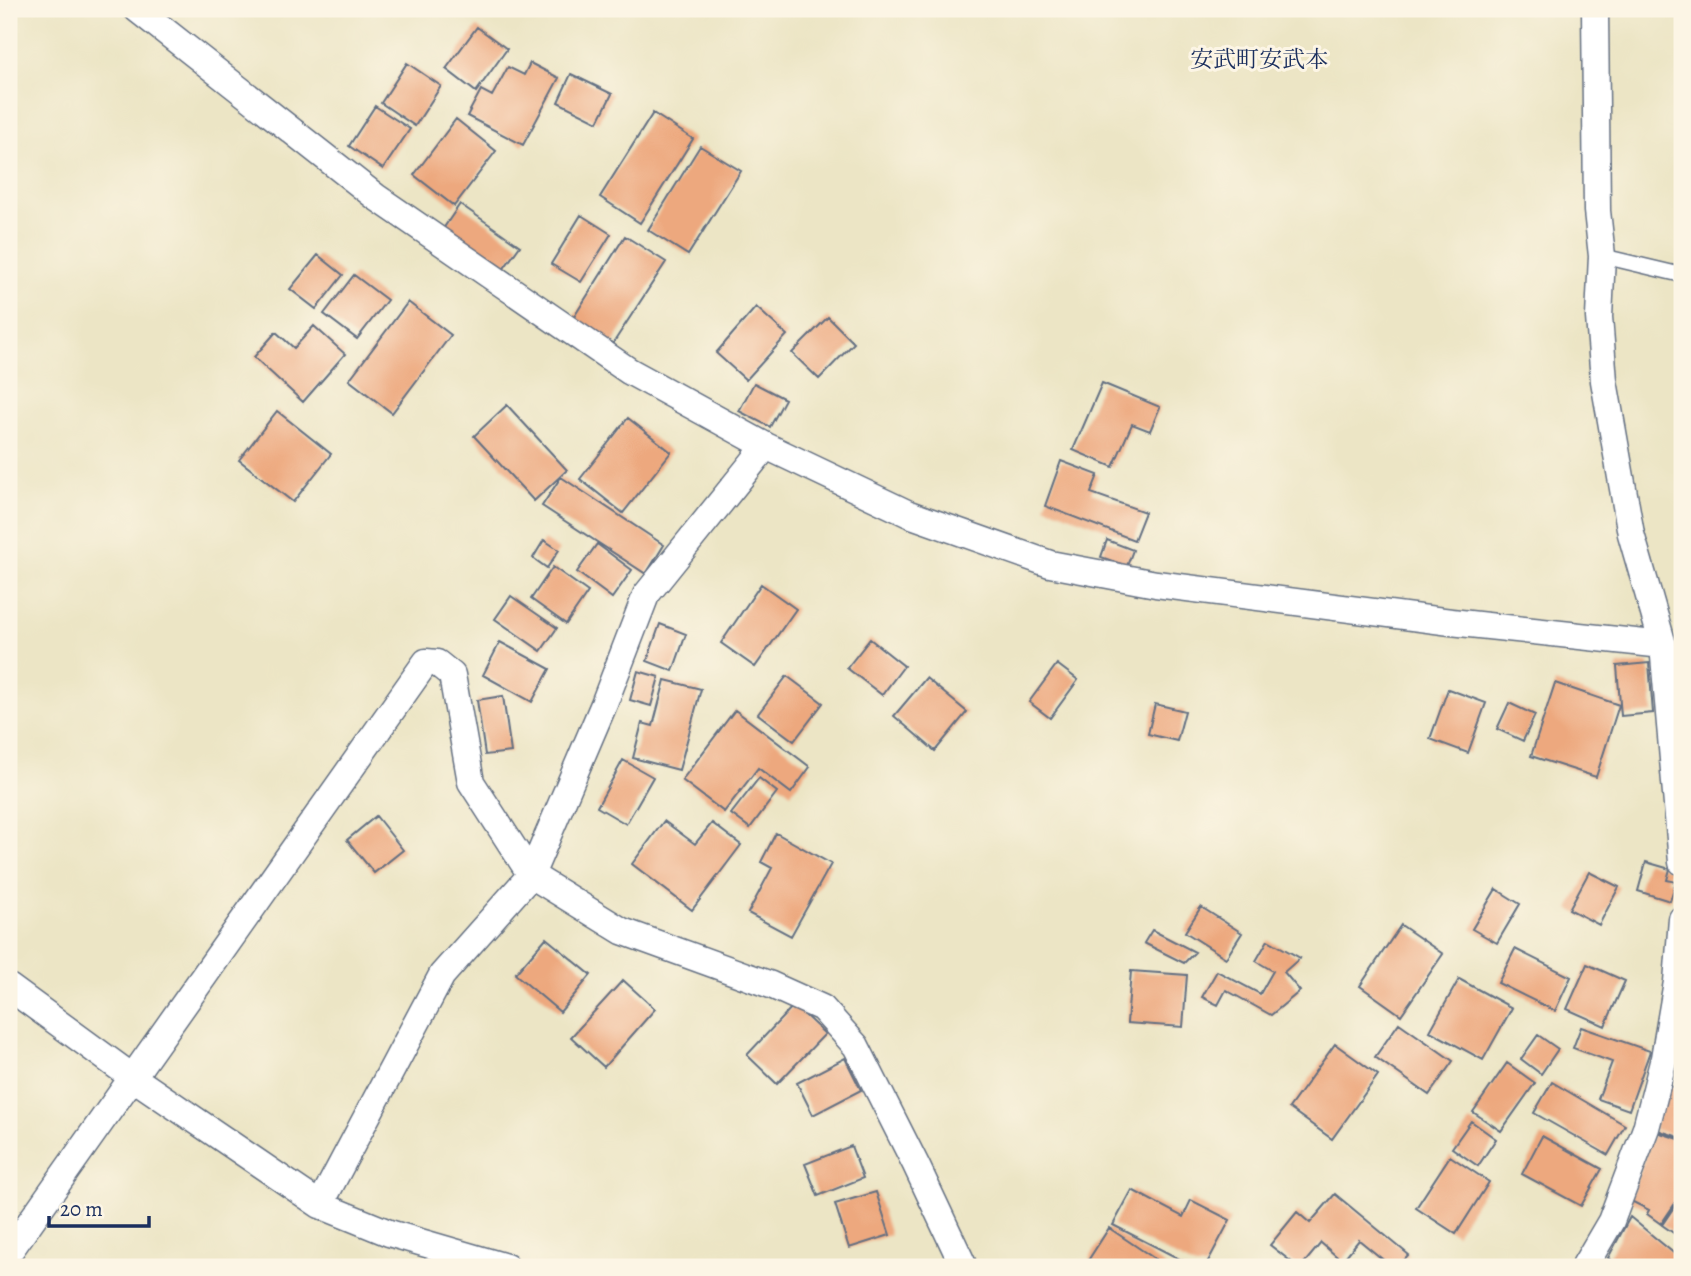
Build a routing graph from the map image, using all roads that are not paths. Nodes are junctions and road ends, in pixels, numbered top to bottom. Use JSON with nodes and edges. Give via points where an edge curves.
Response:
{"nodes":[{"id":1,"x":137,"y":9,"type":"edge"},
{"id":2,"x":1595,"y":9,"type":"edge"},
{"id":3,"x":1602,"y":256,"type":"junction"},
{"id":4,"x":1682,"y":275,"type":"edge"},
{"id":5,"x":766,"y":446,"type":"junction"},
{"id":6,"x":1663,"y":645,"type":"junction"},
{"id":7,"x":1682,"y":862,"type":"edge"},
{"id":8,"x":531,"y":875,"type":"junction"},
{"id":9,"x":1682,"y":919,"type":"edge"},
{"id":10,"x":9,"y":987,"type":"edge"},
{"id":11,"x":1673,"y":1060,"type":"edge"},
{"id":12,"x":132,"y":1077,"type":"junction"},
{"id":13,"x":320,"y":1205,"type":"junction"},
{"id":14,"x":9,"y":1252,"type":"edge"},
{"id":15,"x":506,"y":1267,"type":"edge"},
{"id":16,"x":964,"y":1267,"type":"edge"},
{"id":17,"x":1584,"y":1267,"type":"edge"}],
"edges":[{"from":1,"to":5,"type":"street","via":[[376,197],[629,371]]},
{"from":2,"to":3,"type":"street","via":[[1597,211]]},
{"from":3,"to":4,"type":"lane"},
{"from":3,"to":6,"type":"street","via":[[1604,382],[1631,534]]},
{"from":5,"to":6,"type":"street","via":[[909,514],[1050,564],[1156,584]]},
{"from":5,"to":8,"type":"street","via":[[646,595]]},
{"from":6,"to":7,"type":"street"},
{"from":8,"to":12,"type":"street","via":[[471,782],[452,675],[437,663],[426,662]]},
{"from":8,"to":13,"type":"street","via":[[443,975]]},
{"from":8,"to":16,"type":"street","via":[[622,931],[822,1008],[856,1046]]},
{"from":9,"to":11,"type":"street"},
{"from":10,"to":12,"type":"street"},
{"from":11,"to":17,"type":"street","via":[[1611,1221]]},
{"from":12,"to":13,"type":"street"},
{"from":12,"to":14,"type":"street"},
{"from":13,"to":15,"type":"street","via":[[389,1233]]}]}
